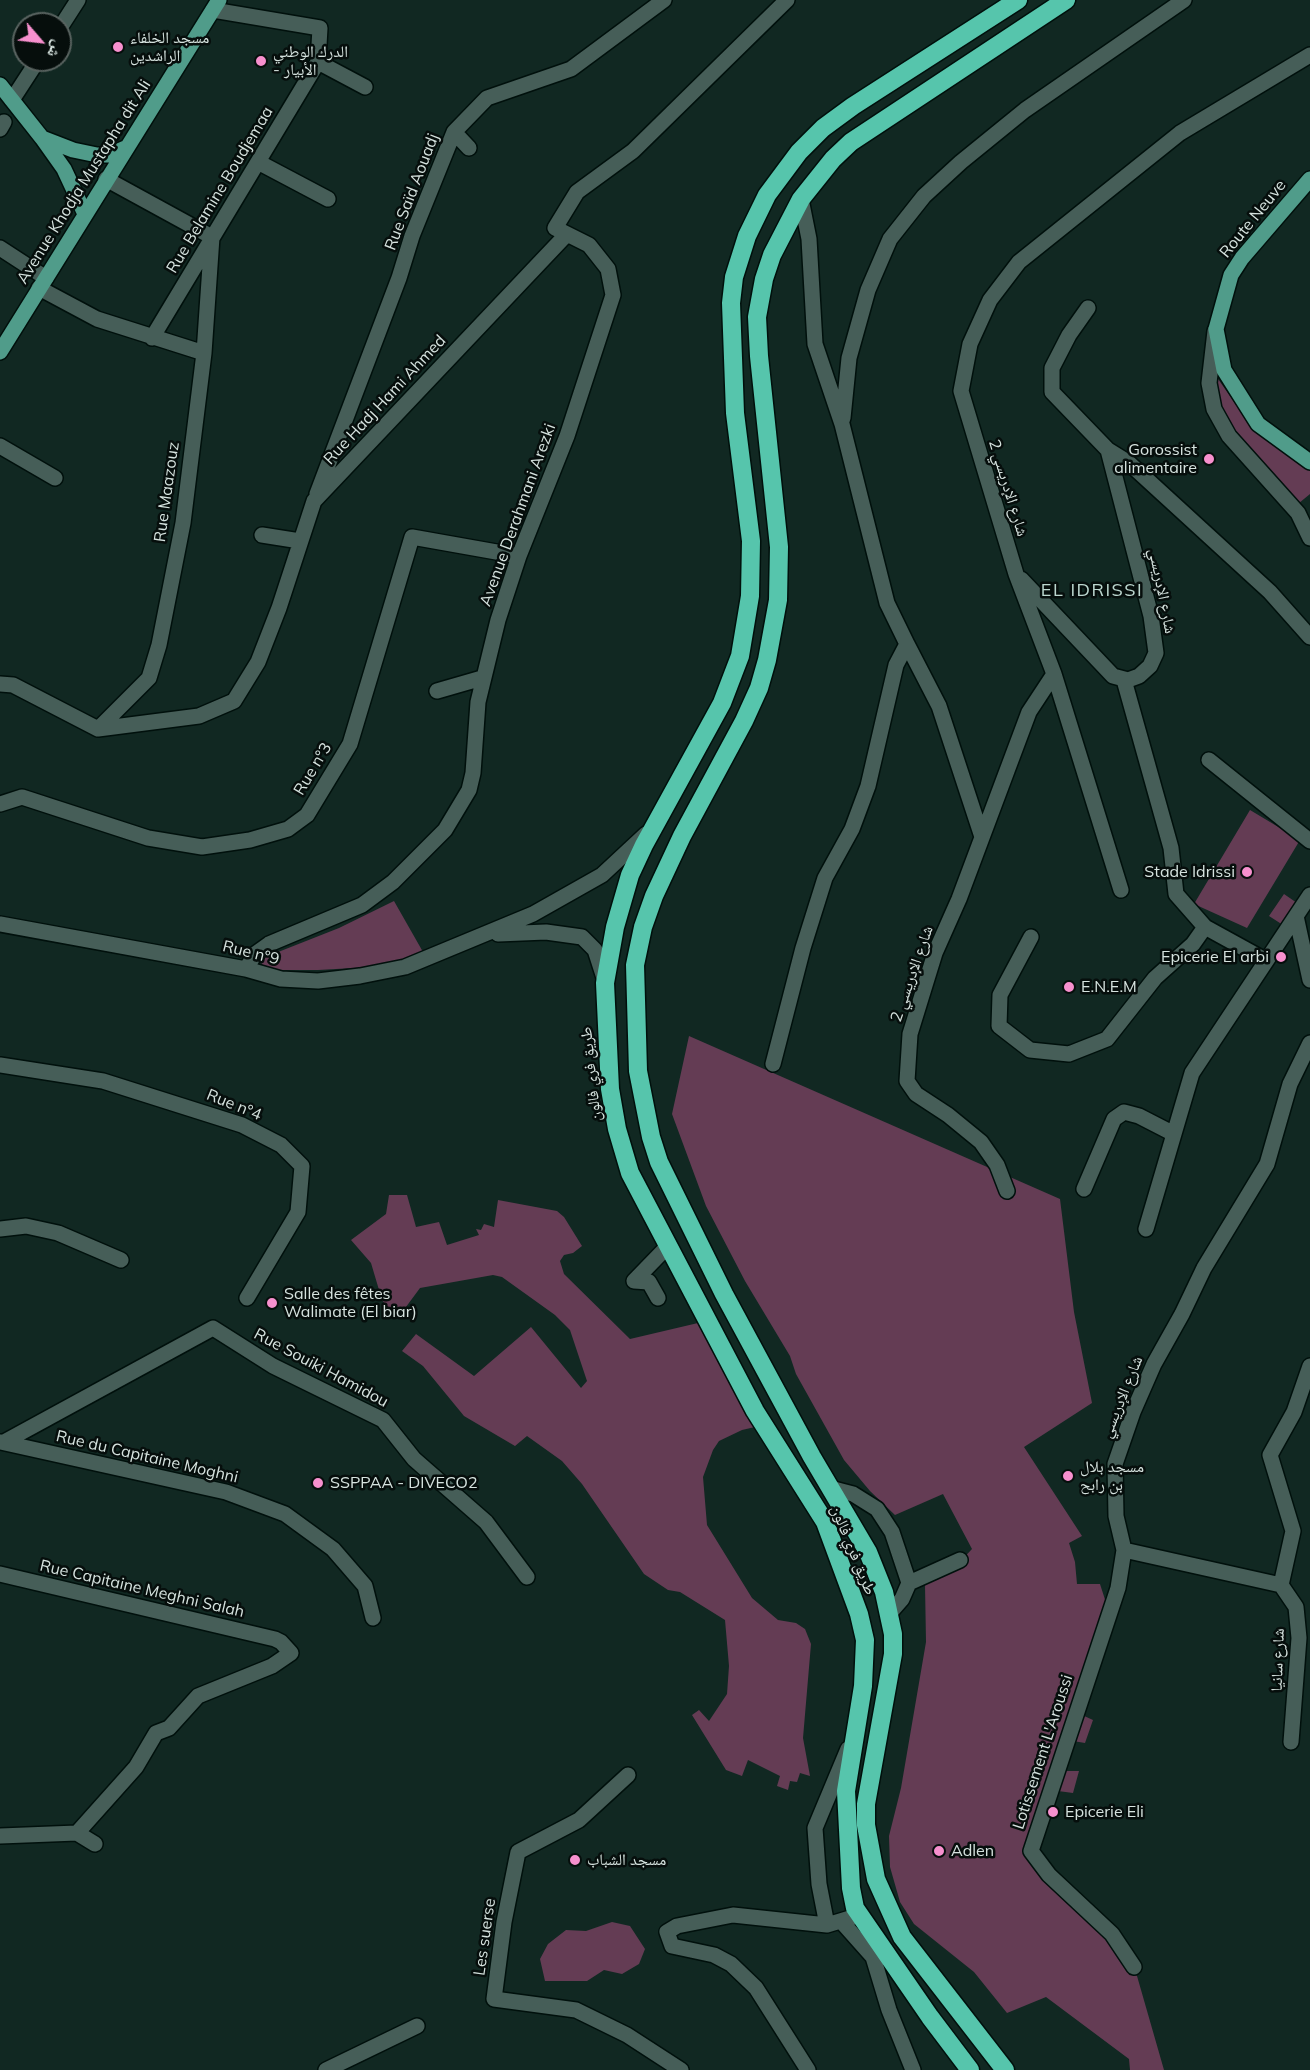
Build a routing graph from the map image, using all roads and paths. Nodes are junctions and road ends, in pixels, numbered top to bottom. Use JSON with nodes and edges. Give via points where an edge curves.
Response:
{"nodes":[{"id":1,"x":664,"y":0,"type":"edge"},
{"id":2,"x":787,"y":0,"type":"edge"},
{"id":3,"x":1018,"y":0,"type":"edge"},
{"id":4,"x":1066,"y":0,"type":"edge"},
{"id":5,"x":1184,"y":0,"type":"edge"},
{"id":6,"x":216,"y":5,"type":"edge"},
{"id":7,"x":1310,"y":55,"type":"edge"},
{"id":8,"x":318,"y":62,"type":"junction"},
{"id":9,"x":30,"y":72,"type":"edge"},
{"id":10,"x":0,"y":85,"type":"edge"},
{"id":11,"x":365,"y":87,"type":"dead end"},
{"id":12,"x":12,"y":99,"type":"junction"},
{"id":13,"x":454,"y":132,"type":"junction"},
{"id":14,"x":42,"y":138,"type":"junction"},
{"id":15,"x":125,"y":148,"type":"junction"},
{"id":16,"x":469,"y":148,"type":"dead end"},
{"id":17,"x":258,"y":162,"type":"junction"},
{"id":18,"x":106,"y":179,"type":"junction"},
{"id":19,"x":1310,"y":179,"type":"edge"},
{"id":20,"x":328,"y":199,"type":"dead end"},
{"id":21,"x":801,"y":199,"type":"junction"},
{"id":22,"x":85,"y":214,"type":"junction"},
{"id":23,"x":567,"y":234,"type":"junction"},
{"id":24,"x":212,"y":237,"type":"junction"},
{"id":25,"x":0,"y":248,"type":"edge"},
{"id":26,"x":42,"y":283,"type":"junction"},
{"id":27,"x":1088,"y":308,"type":"dead end"},
{"id":28,"x":1216,"y":329,"type":"junction"},
{"id":29,"x":152,"y":338,"type":"junction"},
{"id":30,"x":0,"y":352,"type":"edge"},
{"id":31,"x":204,"y":353,"type":"junction"},
{"id":32,"x":842,"y":424,"type":"junction"},
{"id":33,"x":0,"y":446,"type":"edge"},
{"id":34,"x":1108,"y":450,"type":"junction"},
{"id":35,"x":1310,"y":462,"type":"edge"},
{"id":36,"x":55,"y":477,"type":"dead end"},
{"id":37,"x":314,"y":501,"type":"junction"},
{"id":38,"x":262,"y":535,"type":"dead end"},
{"id":39,"x":1310,"y":537,"type":"edge"},
{"id":40,"x":300,"y":541,"type":"junction"},
{"id":41,"x":519,"y":556,"type":"junction"},
{"id":42,"x":1016,"y":574,"type":"junction"},
{"id":43,"x":1310,"y":637,"type":"edge"},
{"id":44,"x":907,"y":644,"type":"junction"},
{"id":45,"x":1054,"y":674,"type":"junction"},
{"id":46,"x":482,"y":678,"type":"junction"},
{"id":47,"x":1124,"y":680,"type":"junction"},
{"id":48,"x":0,"y":684,"type":"edge"},
{"id":49,"x":437,"y":691,"type":"dead end"},
{"id":50,"x":98,"y":729,"type":"junction"},
{"id":51,"x":1209,"y":760,"type":"dead end"},
{"id":52,"x":0,"y":804,"type":"edge"},
{"id":53,"x":657,"y":821,"type":"junction"},
{"id":54,"x":982,"y":837,"type":"junction"},
{"id":55,"x":1310,"y":841,"type":"edge"},
{"id":56,"x":1120,"y":890,"type":"dead end"},
{"id":57,"x":1310,"y":896,"type":"edge"},
{"id":58,"x":1296,"y":916,"type":"junction"},
{"id":59,"x":0,"y":924,"type":"edge"},
{"id":60,"x":1205,"y":927,"type":"junction"},
{"id":61,"x":489,"y":934,"type":"junction"},
{"id":62,"x":1031,"y":937,"type":"dead end"},
{"id":63,"x":1265,"y":960,"type":"junction"},
{"id":64,"x":246,"y":969,"type":"junction"},
{"id":65,"x":1310,"y":980,"type":"edge"},
{"id":66,"x":605,"y":983,"type":"junction"},
{"id":67,"x":1310,"y":1043,"type":"edge"},
{"id":68,"x":773,"y":1064,"type":"dead end"},
{"id":69,"x":0,"y":1065,"type":"edge"},
{"id":70,"x":1174,"y":1134,"type":"junction"},
{"id":71,"x":1084,"y":1189,"type":"dead end"},
{"id":72,"x":1007,"y":1191,"type":"dead end"},
{"id":73,"x":0,"y":1229,"type":"edge"},
{"id":74,"x":1146,"y":1229,"type":"dead end"},
{"id":75,"x":667,"y":1247,"type":"junction"},
{"id":76,"x":121,"y":1260,"type":"dead end"},
{"id":77,"x":247,"y":1298,"type":"dead end"},
{"id":78,"x":658,"y":1298,"type":"dead end"},
{"id":79,"x":1310,"y":1366,"type":"edge"},
{"id":80,"x":2,"y":1442,"type":"edge"},
{"id":81,"x":830,"y":1488,"type":"junction"},
{"id":82,"x":1124,"y":1550,"type":"junction"},
{"id":83,"x":960,"y":1560,"type":"dead end"},
{"id":84,"x":0,"y":1574,"type":"edge"},
{"id":85,"x":527,"y":1577,"type":"dead end"},
{"id":86,"x":909,"y":1582,"type":"junction"},
{"id":87,"x":1281,"y":1585,"type":"junction"},
{"id":88,"x":888,"y":1615,"type":"junction"},
{"id":89,"x":373,"y":1618,"type":"dead end"},
{"id":90,"x":855,"y":1732,"type":"junction"},
{"id":91,"x":1291,"y":1742,"type":"dead end"},
{"id":92,"x":628,"y":1775,"type":"dead end"},
{"id":93,"x":77,"y":1833,"type":"junction"},
{"id":94,"x":0,"y":1836,"type":"edge"},
{"id":95,"x":95,"y":1844,"type":"dead end"},
{"id":96,"x":860,"y":1915,"type":"junction"},
{"id":97,"x":834,"y":1923,"type":"junction"},
{"id":98,"x":1134,"y":1966,"type":"dead end"},
{"id":99,"x":417,"y":2026,"type":"dead end"},
{"id":100,"x":326,"y":2070,"type":"edge"},
{"id":101,"x":681,"y":2070,"type":"edge"},
{"id":102,"x":808,"y":2070,"type":"edge"},
{"id":103,"x":913,"y":2070,"type":"edge"},
{"id":104,"x":970,"y":2070,"type":"edge"},
{"id":105,"x":1005,"y":2070,"type":"edge"}],
"edges":[{"from":1,"to":13,"type":"street","name":"Rue Saïd Aouadj","via":[[571,69],[487,98]]},
{"from":2,"to":23,"type":"street","via":[[633,151],[577,192],[555,228]]},
{"from":3,"to":53,"type":"highway","name":"طريق فري فالون","via":[[823,128],[799,152],[756,215],[740,256],[731,303],[735,413],[751,541],[750,596],[733,679]]},
{"from":4,"to":21,"type":"highway","via":[[851,142]]},
{"from":5,"to":32,"type":"street","via":[[1025,110],[924,195],[890,239],[868,290],[849,358]]},
{"from":6,"to":8,"type":"street","via":[[320,28]]},
{"from":6,"to":15,"type":"main road","name":"Avenue Khodja Mustapha dit Ali"},
{"from":7,"to":42,"type":"street","name":"شارع الإدريسي 2","via":[[1180,133],[1019,262],[990,300],[970,344],[961,391]]},
{"from":8,"to":11,"type":"street"},
{"from":8,"to":17,"type":"street","name":"Rue Belamine Boudjemaa"},
{"from":9,"to":12,"type":"street"},
{"from":10,"to":12,"type":"main road"},
{"from":12,"to":14,"type":"main road"},
{"from":13,"to":16,"type":"street"},
{"from":13,"to":37,"type":"street","name":"Rue Saïd Aouadj"},
{"from":14,"to":15,"type":"main road","via":[[97,155]]},
{"from":14,"to":22,"type":"main road","via":[[64,169]]},
{"from":15,"to":18,"type":"main road","name":"Avenue Khodja Mustapha dit Ali"},
{"from":17,"to":20,"type":"street"},
{"from":17,"to":24,"type":"street","name":"Rue Belamine Boudjemaa"},
{"from":18,"to":22,"type":"main road","name":"Avenue Khodja Mustapha dit Ali"},
{"from":18,"to":24,"type":"street"},
{"from":19,"to":28,"type":"main road","name":"Route Neuve","via":[[1231,275]]},
{"from":21,"to":32,"type":"street","via":[[809,239],[816,344]]},
{"from":21,"to":81,"type":"highway","via":[[772,255],[757,317],[779,547],[778,600],[767,660],[747,713],[682,836],[648,912],[635,965],[635,994],[638,1071],[659,1162],[730,1304]]},
{"from":22,"to":26,"type":"main road","name":"Avenue Khodja Mustapha dit Ali"},
{"from":23,"to":37,"type":"street","name":"Rue Hadj Hami Ahmed"},
{"from":23,"to":41,"type":"street","name":"Avenue Derahmani Arezki","via":[[589,245],[608,269],[612,295],[567,435]]},
{"from":24,"to":29,"type":"street","name":"Rue Belamine Boudjemaa"},
{"from":24,"to":31,"type":"street","name":"Rue Maazouz"},
{"from":25,"to":26,"type":"street"},
{"from":26,"to":29,"type":"street","via":[[97,319]]},
{"from":26,"to":30,"type":"main road","name":"Avenue Khodja Mustapha dit Ali"},
{"from":27,"to":34,"type":"street","name":"شارع الإدريسي","via":[[1052,368],[1052,392]]},
{"from":28,"to":35,"type":"main road","name":"Route Neuve","via":[[1224,370],[1258,424]]},
{"from":28,"to":39,"type":"street","via":[[1209,383],[1215,409],[1229,436],[1298,513]]},
{"from":29,"to":31,"type":"street"},
{"from":31,"to":50,"type":"street","name":"Rue Maazouz","via":[[183,523],[159,645],[149,678]]},
{"from":32,"to":44,"type":"street","via":[[887,603]]},
{"from":33,"to":36,"type":"street"},
{"from":34,"to":43,"type":"street","name":"شارع الإدريسي","via":[[1129,463],[1261,584]]},
{"from":34,"to":47,"type":"street","name":"شارع الإدريسي","via":[[1140,565],[1155,652],[1145,671]]},
{"from":37,"to":40,"type":"street","name":"Rue Hadj Hami Ahmed"},
{"from":38,"to":40,"type":"street"},
{"from":40,"to":50,"type":"street","name":"Rue Hadj Hami Ahmed","via":[[258,662],[234,701],[199,716]]},
{"from":41,"to":46,"type":"street","name":"Avenue Derahmani Arezki"},
{"from":41,"to":52,"type":"street","name":"Rue n°3","via":[[412,537],[350,744],[307,815],[288,830],[202,847],[148,838],[22,797]]},
{"from":42,"to":45,"type":"street","name":"شارع الإدريسي 2"},
{"from":42,"to":47,"type":"street","via":[[1113,676]]},
{"from":44,"to":54,"type":"street","via":[[939,706]]},
{"from":44,"to":68,"type":"street","via":[[896,665],[868,786],[852,829],[825,878]]},
{"from":45,"to":54,"type":"street","name":"شارع الإدريسي 2","via":[[1029,712]]},
{"from":45,"to":56,"type":"street"},
{"from":46,"to":49,"type":"street"},
{"from":46,"to":64,"type":"street","name":"Avenue Derahmani Arezki","via":[[474,773],[446,830],[393,882],[362,905],[269,944],[255,954]]},
{"from":47,"to":60,"type":"street","via":[[1171,848],[1176,894]]},
{"from":48,"to":50,"type":"street","via":[[13,685]]},
{"from":51,"to":55,"type":"street"},
{"from":53,"to":61,"type":"street","name":"Rue n°9","via":[[602,875],[542,910]]},
{"from":53,"to":66,"type":"highway","name":"طريق فري فالون","via":[[622,899]]},
{"from":54,"to":72,"type":"street","name":"شارع الإدريسي 2","via":[[935,953],[910,1034],[907,1081],[916,1094],[981,1142],[997,1165]]},
{"from":57,"to":58,"type":"street"},
{"from":58,"to":63,"type":"street"},
{"from":58,"to":65,"type":"street"},
{"from":59,"to":64,"type":"street","name":"Rue n°9"},
{"from":60,"to":62,"type":"street","via":[[1193,944],[1155,978],[1107,1039],[1069,1054],[1030,1050],[999,1026],[1000,995]]},
{"from":60,"to":63,"type":"street"},
{"from":61,"to":64,"type":"street","name":"Rue n°9","via":[[405,967],[360,976],[297,981]]},
{"from":61,"to":66,"type":"street","via":[[546,932],[582,937],[595,950]]},
{"from":63,"to":70,"type":"street","via":[[1192,1073]]},
{"from":66,"to":75,"type":"highway","name":"طريق فري فالون","via":[[609,1089],[617,1129],[630,1173]]},
{"from":67,"to":82,"type":"street","name":"شارع الإدريسي","via":[[1290,1083],[1267,1164],[1204,1268],[1133,1412],[1115,1464],[1116,1516]]},
{"from":69,"to":77,"type":"street","name":"Rue n°4","via":[[103,1081],[242,1125],[281,1146],[302,1166],[298,1212]]},
{"from":70,"to":71,"type":"street","via":[[1124,1112],[1114,1119]]},
{"from":70,"to":74,"type":"street"},
{"from":73,"to":76,"type":"street","via":[[26,1226],[58,1233]]},
{"from":75,"to":78,"type":"street","via":[[634,1281],[649,1282]]},
{"from":75,"to":90,"type":"highway","name":"طريق فري فالون","via":[[755,1411],[825,1522],[865,1640]]},
{"from":79,"to":87,"type":"street","via":[[1294,1412],[1270,1455],[1293,1531]]},
{"from":80,"to":85,"type":"street","name":"Rue Souiki Hamidou","via":[[213,1328],[273,1366],[383,1420],[414,1459],[486,1522]]},
{"from":80,"to":89,"type":"street","name":"Rue du Capitaine Moghni","via":[[226,1492],[285,1514],[333,1549],[365,1586]]},
{"from":81,"to":86,"type":"street","via":[[853,1494],[877,1509],[892,1532]]},
{"from":81,"to":88,"type":"highway","via":[[868,1552],[884,1592]]},
{"from":82,"to":87,"type":"street"},
{"from":82,"to":98,"type":"street","name":"Lotissement L'Aroussi","via":[[1118,1588],[1031,1851],[1049,1875],[1112,1934]]},
{"from":83,"to":86,"type":"street"},
{"from":84,"to":93,"type":"street","name":"Rue Capitaine Meghni Salah","via":[[275,1639],[291,1653],[272,1666],[198,1696],[169,1728],[156,1733],[136,1767]]},
{"from":86,"to":88,"type":"street","via":[[902,1599]]},
{"from":87,"to":91,"type":"street","name":"شارع سانيا","via":[[1296,1606],[1299,1638]]},
{"from":88,"to":105,"type":"highway","via":[[893,1654],[866,1804],[876,1879],[902,1937]]},
{"from":90,"to":96,"type":"highway","name":"طريق فري فالون","via":[[846,1791],[851,1888]]},
{"from":90,"to":97,"type":"street","via":[[815,1828],[819,1884]]},
{"from":92,"to":101,"type":"street","name":"Les suerse","via":[[579,1820],[518,1852],[494,1999],[576,2010],[627,2035]]},
{"from":93,"to":94,"type":"street"},
{"from":93,"to":95,"type":"street"},
{"from":96,"to":97,"type":"street"},
{"from":96,"to":104,"type":"highway","name":"طريق فري فالون"},
{"from":97,"to":102,"type":"street","via":[[733,1915],[677,1926],[667,1932],[672,1946],[714,1955],[731,1964],[756,1988]]},
{"from":97,"to":103,"type":"street","via":[[873,1957]]},
{"from":99,"to":100,"type":"street"}]}
